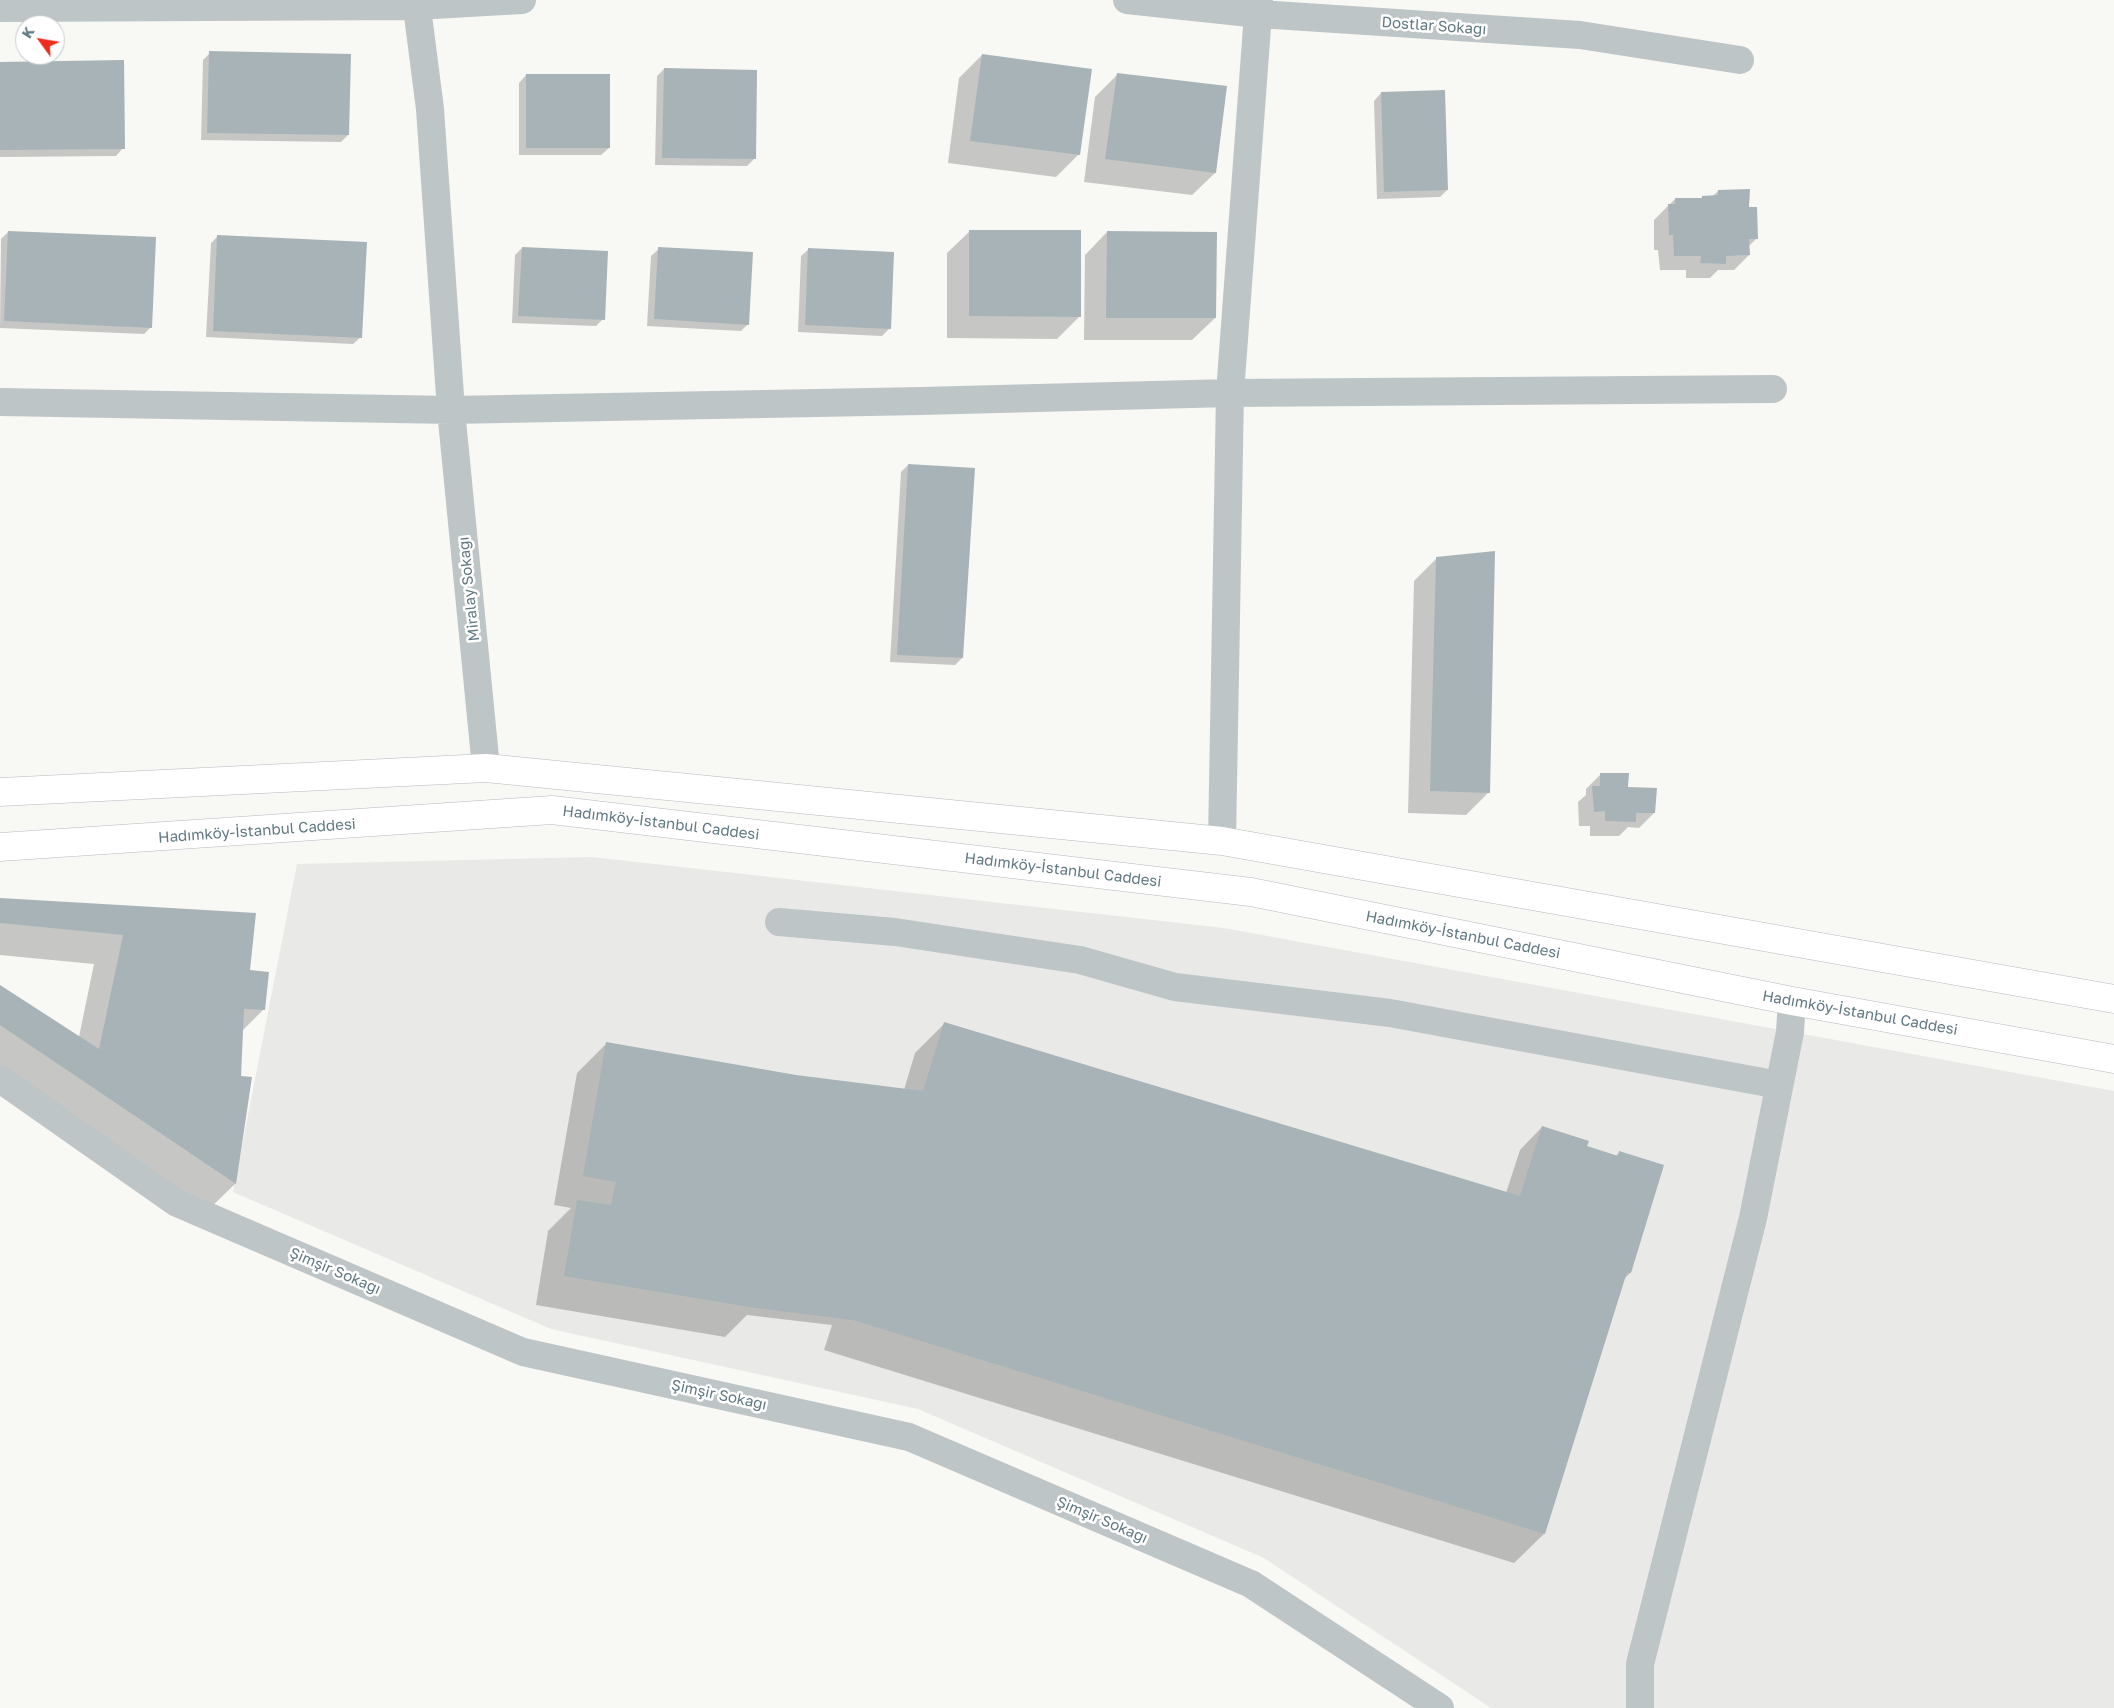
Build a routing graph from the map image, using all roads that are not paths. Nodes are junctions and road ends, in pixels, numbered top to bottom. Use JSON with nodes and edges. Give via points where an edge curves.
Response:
{"nodes":[{"id":1,"x":522,"y":0,"type":"edge"},
{"id":2,"x":1127,"y":0,"type":"edge"},
{"id":3,"x":416,"y":3,"type":"edge"},
{"id":4,"x":1259,"y":7,"type":"edge"},
{"id":5,"x":0,"y":8,"type":"edge"},
{"id":6,"x":1740,"y":60,"type":"dead end"},
{"id":7,"x":1773,"y":389,"type":"dead end"},
{"id":8,"x":1230,"y":393,"type":"junction"},
{"id":9,"x":0,"y":402,"type":"edge"},
{"id":10,"x":451,"y":410,"type":"junction"},
{"id":11,"x":486,"y":768,"type":"junction"},
{"id":12,"x":0,"y":792,"type":"edge"},
{"id":13,"x":1222,"y":841,"type":"junction"},
{"id":14,"x":0,"y":847,"type":"edge"},
{"id":15,"x":778,"y":922,"type":"dead end"},
{"id":16,"x":2114,"y":999,"type":"edge"},
{"id":17,"x":1792,"y":1001,"type":"junction"},
{"id":18,"x":2114,"y":1059,"type":"edge"},
{"id":19,"x":0,"y":1079,"type":"edge"},
{"id":20,"x":1779,"y":1085,"type":"junction"},
{"id":21,"x":1440,"y":1708,"type":"edge"},
{"id":22,"x":1640,"y":1708,"type":"edge"}],
"edges":[{"from":1,"to":3,"type":"street"},
{"from":2,"to":4,"type":"street","name":"Dostlar Sokağı"},
{"from":3,"to":5,"type":"street"},
{"from":3,"to":10,"type":"street","name":"Miralay Sokağı","via":[[430,109]]},
{"from":4,"to":6,"type":"street","name":"Dostlar Sokağı","via":[[1580,35]]},
{"from":4,"to":8,"type":"street"},
{"from":7,"to":8,"type":"street"},
{"from":8,"to":10,"type":"street"},
{"from":8,"to":13,"type":"street"},
{"from":9,"to":10,"type":"street"},
{"from":10,"to":11,"type":"street","name":"Miralay Sokağı"},
{"from":11,"to":12,"type":"main road"},
{"from":11,"to":13,"type":"main road"},
{"from":13,"to":16,"type":"main road"},
{"from":14,"to":17,"type":"main road","name":"Hadımköy-İstanbul Caddesi","via":[[552,810],[1251,892]]},
{"from":15,"to":20,"type":"street","via":[[896,932],[1080,960],[1174,987],[1390,1013]]},
{"from":17,"to":18,"type":"main road","name":"Hadımköy-İstanbul Caddesi"},
{"from":17,"to":20,"type":"street","via":[[1790,1032]]},
{"from":19,"to":21,"type":"street","name":"Şimşir Sokağı","via":[[177,1203],[522,1352],[909,1436],[1251,1584]]},
{"from":20,"to":22,"type":"street","via":[[1753,1218],[1640,1664]]}]}
